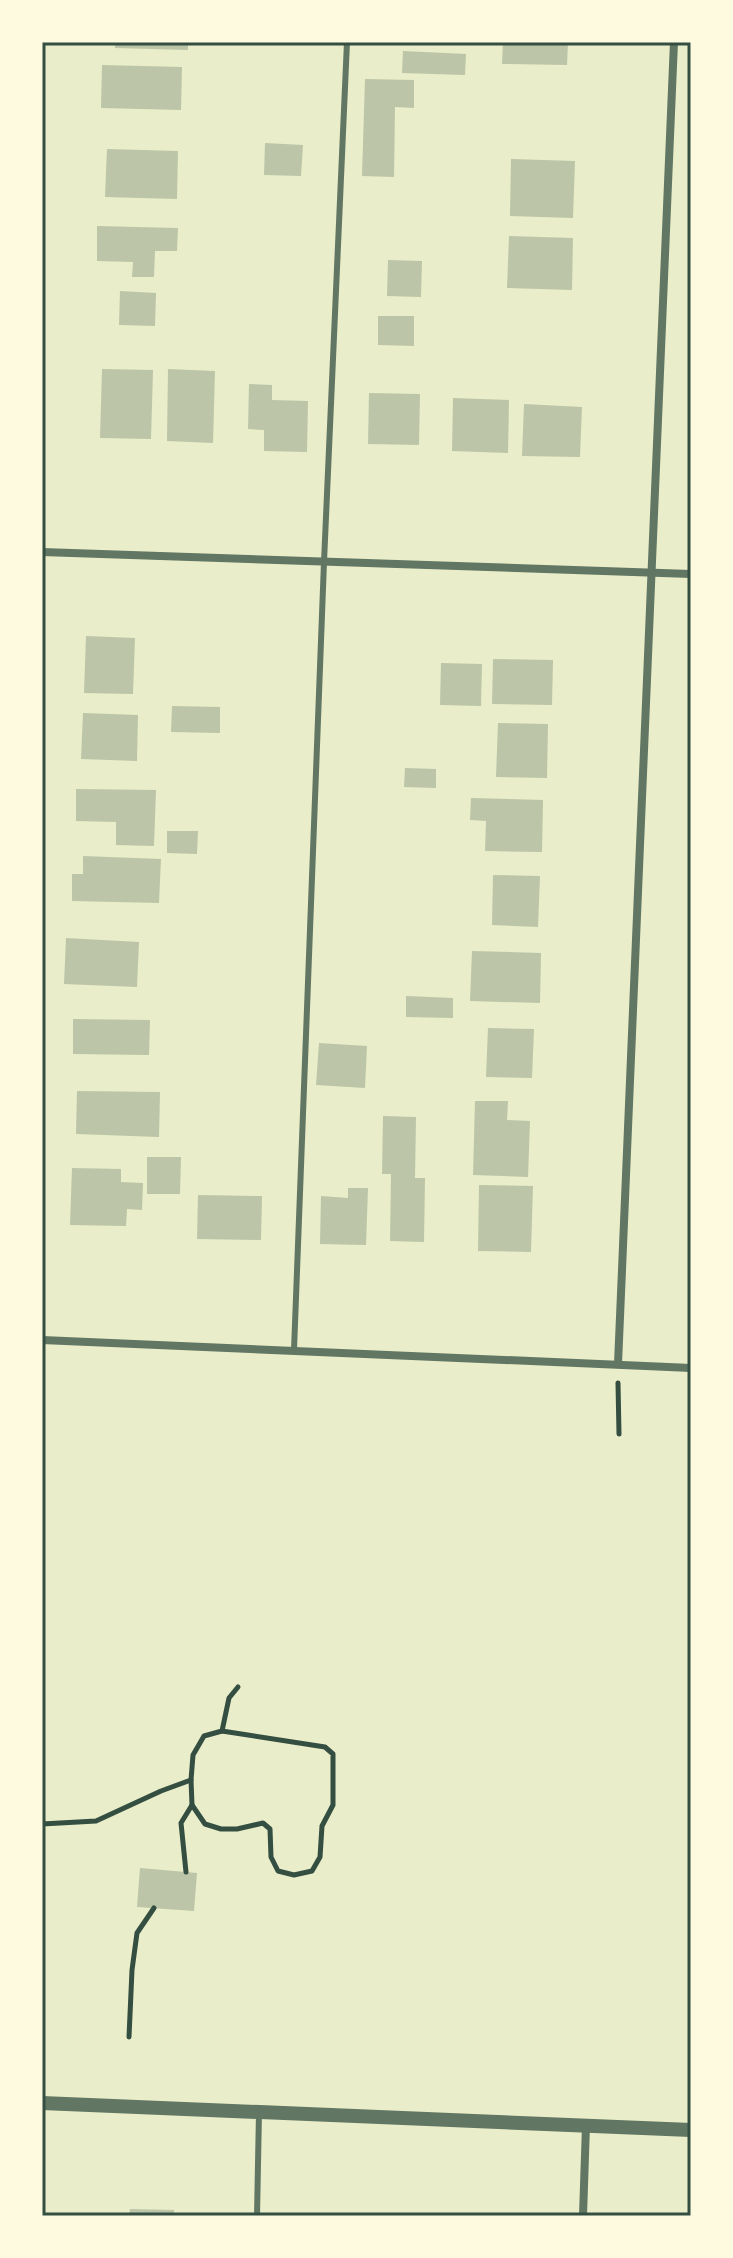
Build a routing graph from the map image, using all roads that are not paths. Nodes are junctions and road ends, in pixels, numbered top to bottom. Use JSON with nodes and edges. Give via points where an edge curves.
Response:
{"nodes":[{"id":1,"x":347,"y":42,"type":"edge"},
{"id":2,"x":674,"y":42,"type":"edge"},
{"id":3,"x":42,"y":552,"type":"edge"},
{"id":4,"x":324,"y":562,"type":"junction"},
{"id":5,"x":651,"y":573,"type":"junction"},
{"id":6,"x":691,"y":574,"type":"edge"},
{"id":7,"x":42,"y":1340,"type":"edge"},
{"id":8,"x":294,"y":1350,"type":"junction"},
{"id":9,"x":618,"y":1364,"type":"junction"},
{"id":10,"x":691,"y":1368,"type":"edge"},
{"id":11,"x":42,"y":2103,"type":"edge"},
{"id":12,"x":259,"y":2112,"type":"junction"},
{"id":13,"x":586,"y":2125,"type":"junction"},
{"id":14,"x":691,"y":2130,"type":"edge"},
{"id":15,"x":257,"y":2216,"type":"edge"},
{"id":16,"x":583,"y":2216,"type":"edge"}],
"edges":[{"from":1,"to":4,"type":"lane"},
{"from":2,"to":5,"type":"street"},
{"from":3,"to":4,"type":"street"},
{"from":4,"to":5,"type":"street"},
{"from":4,"to":8,"type":"lane"},
{"from":5,"to":6,"type":"street"},
{"from":5,"to":9,"type":"street"},
{"from":7,"to":8,"type":"street"},
{"from":8,"to":9,"type":"street"},
{"from":9,"to":10,"type":"street"},
{"from":11,"to":12,"type":"street"},
{"from":12,"to":13,"type":"street"},
{"from":12,"to":15,"type":"lane"},
{"from":13,"to":14,"type":"street"},
{"from":13,"to":16,"type":"street"}]}
